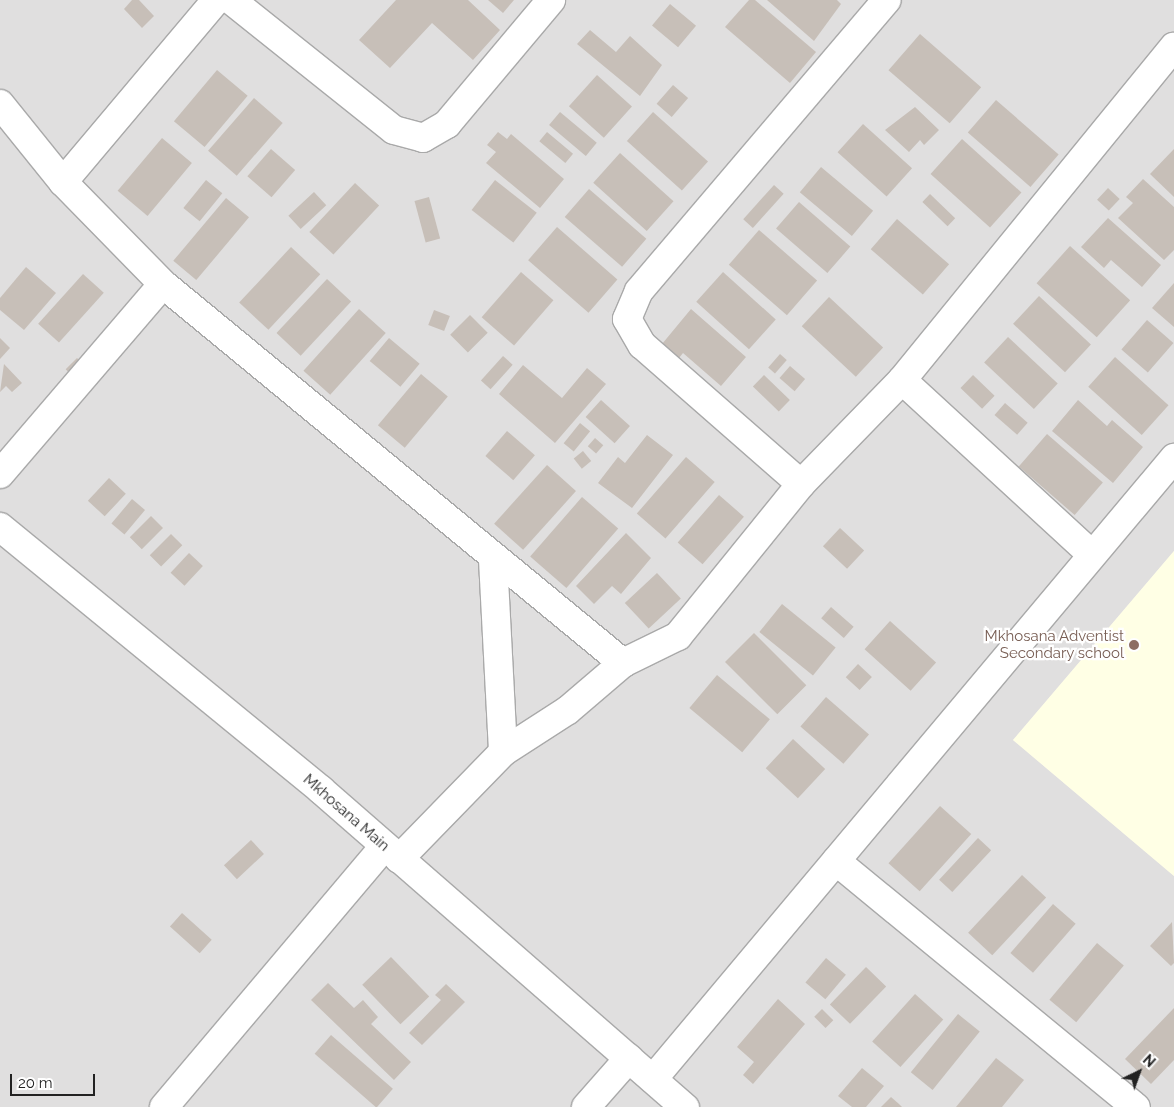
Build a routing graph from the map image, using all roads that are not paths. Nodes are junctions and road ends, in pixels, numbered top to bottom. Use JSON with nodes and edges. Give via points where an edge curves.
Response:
{"nodes":[{"id":1,"x":216,"y":0,"type":"edge"},
{"id":2,"x":232,"y":0,"type":"edge"},
{"id":3,"x":551,"y":0,"type":"edge"},
{"id":4,"x":887,"y":0,"type":"edge"},
{"id":5,"x":1174,"y":47,"type":"edge"},
{"id":6,"x":0,"y":104,"type":"edge"},
{"id":7,"x":63,"y":182,"type":"junction"},
{"id":8,"x":163,"y":284,"type":"junction"},
{"id":9,"x":902,"y":380,"type":"junction"},
{"id":10,"x":1174,"y":458,"type":"edge"},
{"id":11,"x":0,"y":474,"type":"edge"},
{"id":12,"x":801,"y":484,"type":"junction"},
{"id":13,"x":0,"y":527,"type":"edge"},
{"id":14,"x":1092,"y":555,"type":"junction"},
{"id":15,"x":493,"y":560,"type":"junction"},
{"id":16,"x":623,"y":663,"type":"junction"},
{"id":17,"x":503,"y":752,"type":"junction"},
{"id":18,"x":391,"y":854,"type":"junction"},
{"id":19,"x":836,"y":861,"type":"junction"},
{"id":20,"x":629,"y":1058,"type":"junction"},
{"id":21,"x":653,"y":1080,"type":"junction"},
{"id":22,"x":164,"y":1107,"type":"edge"},
{"id":23,"x":586,"y":1107,"type":"edge"},
{"id":24,"x":685,"y":1107,"type":"edge"},
{"id":25,"x":1136,"y":1107,"type":"edge"}],
"edges":[{"from":1,"to":7,"type":"street"},
{"from":2,"to":3,"type":"street","via":[[394,130],[423,138],[447,124]]},
{"from":4,"to":12,"type":"street","via":[[639,291],[627,319],[642,345]]},
{"from":5,"to":9,"type":"street"},
{"from":6,"to":7,"type":"street"},
{"from":7,"to":8,"type":"street"},
{"from":8,"to":11,"type":"street"},
{"from":8,"to":15,"type":"street"},
{"from":9,"to":12,"type":"street"},
{"from":9,"to":14,"type":"street"},
{"from":10,"to":14,"type":"street"},
{"from":12,"to":16,"type":"street","via":[[678,636]]},
{"from":13,"to":18,"type":"street","name":"Mkhosana Main","via":[[321,790]]},
{"from":14,"to":19,"type":"street"},
{"from":15,"to":16,"type":"street"},
{"from":15,"to":17,"type":"street"},
{"from":16,"to":17,"type":"street","via":[[568,710]]},
{"from":17,"to":18,"type":"street"},
{"from":18,"to":20,"type":"street","name":"Mkhosana Main"},
{"from":18,"to":22,"type":"street"},
{"from":19,"to":21,"type":"street"},
{"from":19,"to":25,"type":"street"},
{"from":20,"to":21,"type":"street","name":"Mkhosana Main"},
{"from":20,"to":23,"type":"street"},
{"from":21,"to":24,"type":"street","name":"Mkhosana Main"}]}
